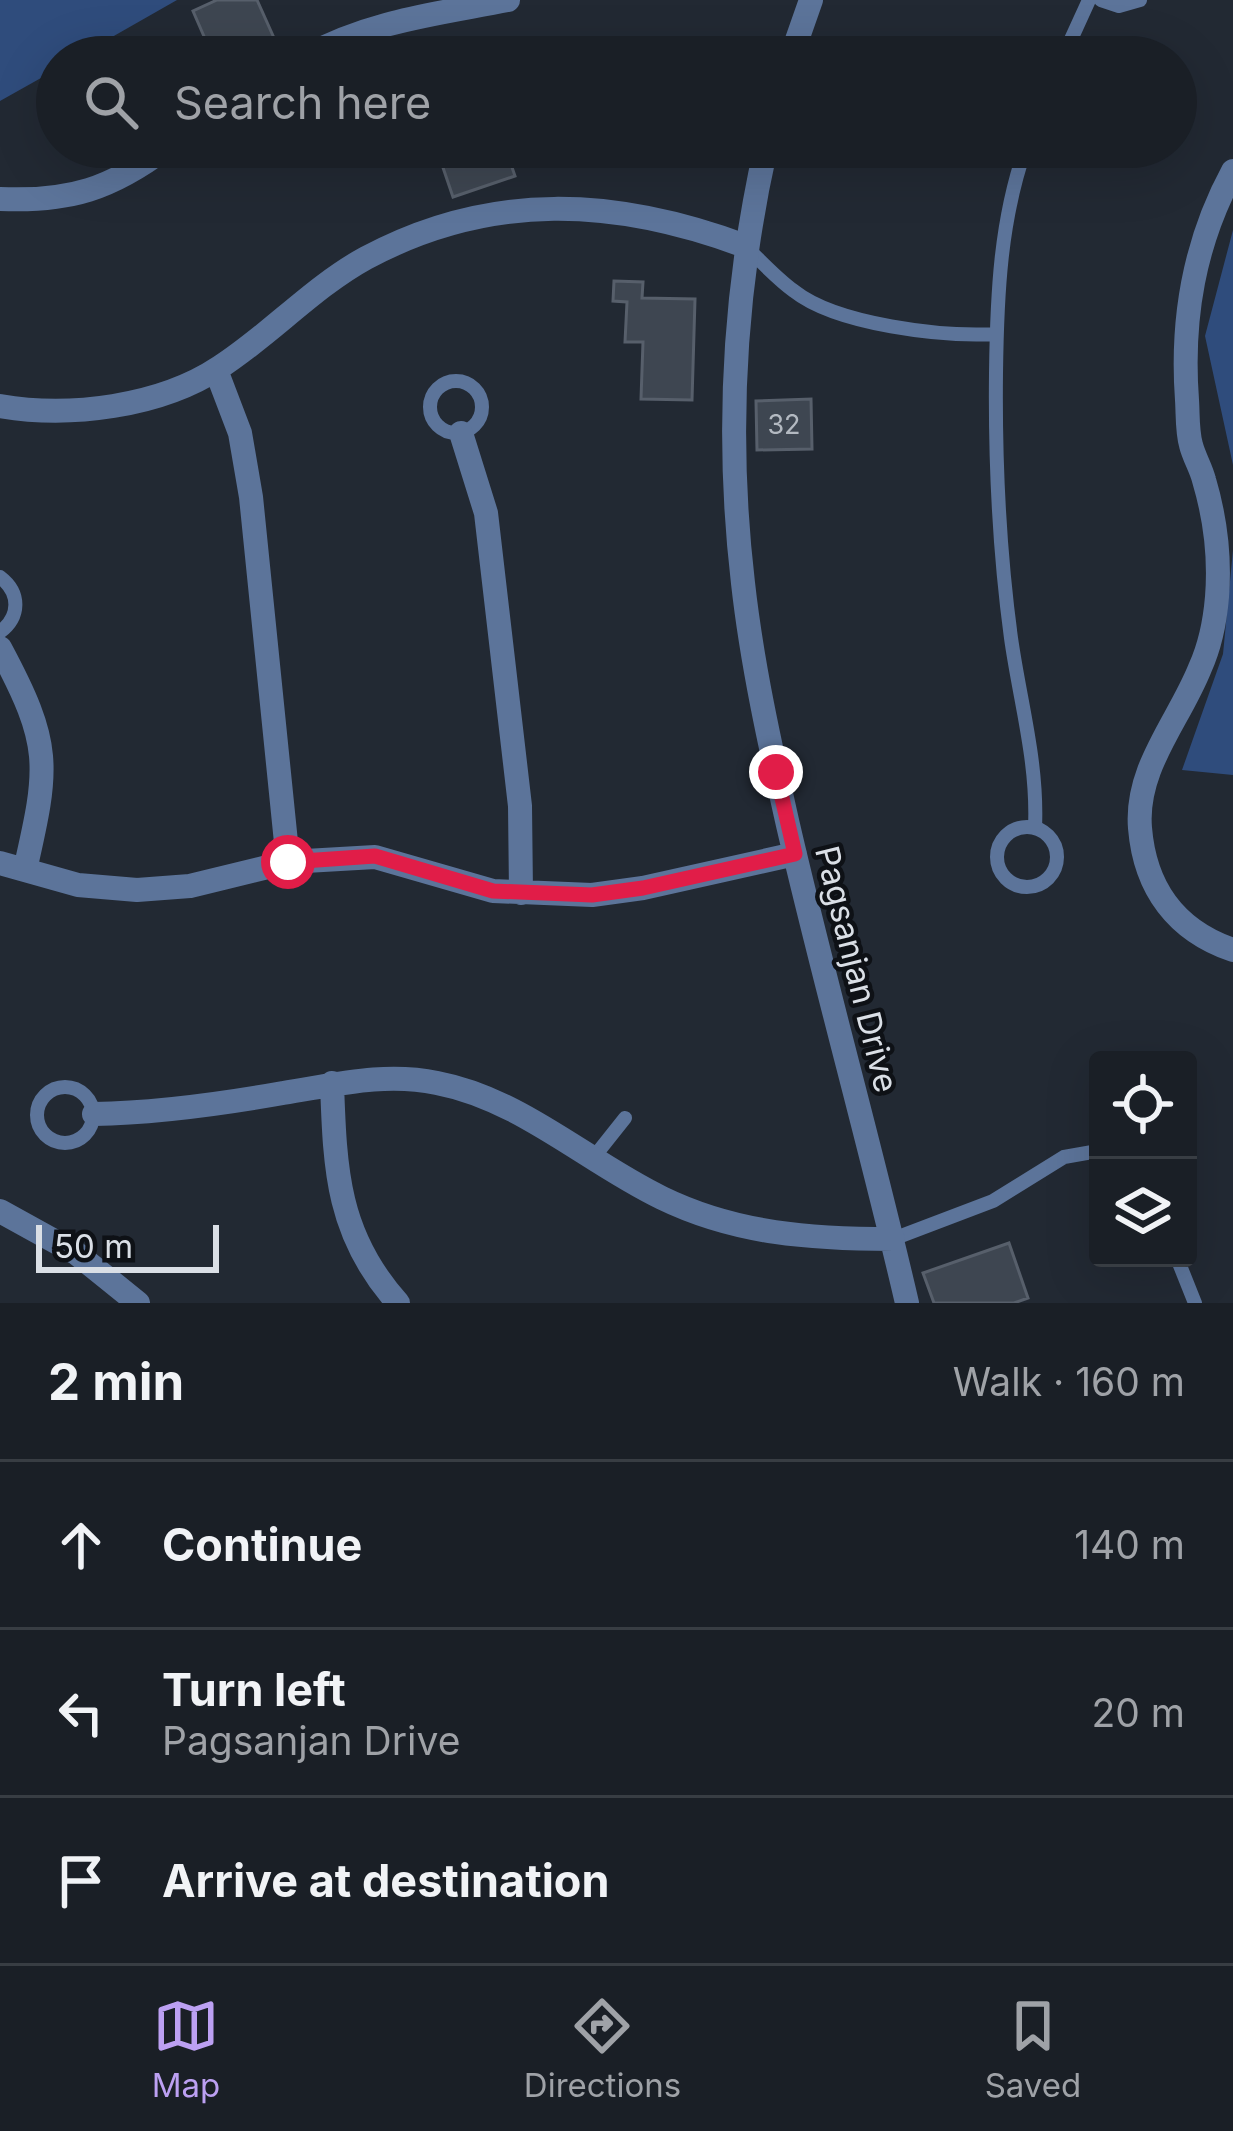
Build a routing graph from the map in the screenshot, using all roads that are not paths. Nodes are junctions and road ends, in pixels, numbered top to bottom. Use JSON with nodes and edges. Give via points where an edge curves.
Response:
{"nodes":[{"id":1,"x":508,"y":0,"type":"edge"},
{"id":2,"x":811,"y":0,"type":"edge"},
{"id":3,"x":1089,"y":0,"type":"edge"},
{"id":4,"x":1101,"y":0,"type":"edge"},
{"id":5,"x":1140,"y":0,"type":"edge"},
{"id":6,"x":354,"y":36,"type":"edge"},
{"id":7,"x":798,"y":36,"type":"edge"},
{"id":8,"x":1073,"y":36,"type":"edge"},
{"id":9,"x":139,"y":168,"type":"edge"},
{"id":10,"x":762,"y":168,"type":"edge"},
{"id":11,"x":1018,"y":168,"type":"edge"},
{"id":12,"x":1233,"y":171,"type":"edge"},
{"id":13,"x":0,"y":200,"type":"edge"},
{"id":14,"x":745,"y":246,"type":"junction"},
{"id":15,"x":996,"y":334,"type":"junction"},
{"id":16,"x":216,"y":370,"type":"junction"},
{"id":17,"x":0,"y":406,"type":"edge"},
{"id":18,"x":461,"y":433,"type":"dead end"},
{"id":19,"x":0,"y":578,"type":"edge"},
{"id":20,"x":0,"y":632,"type":"edge"},
{"id":21,"x":0,"y":648,"type":"edge"},
{"id":22,"x":1035,"y":828,"type":"junction"},
{"id":23,"x":795,"y":854,"type":"junction"},
{"id":24,"x":288,"y":862,"type":"junction"},
{"id":25,"x":0,"y":863,"type":"edge"},
{"id":26,"x":25,"y":870,"type":"junction"},
{"id":27,"x":521,"y":893,"type":"junction"},
{"id":28,"x":1233,"y":950,"type":"edge"},
{"id":29,"x":332,"y":1083,"type":"junction"},
{"id":30,"x":94,"y":1114,"type":"junction"},
{"id":31,"x":625,"y":1118,"type":"dead end"},
{"id":32,"x":1089,"y":1152,"type":"edge"},
{"id":33,"x":593,"y":1157,"type":"junction"},
{"id":34,"x":0,"y":1211,"type":"edge"},
{"id":35,"x":892,"y":1239,"type":"junction"},
{"id":36,"x":1181,"y":1267,"type":"edge"},
{"id":37,"x":138,"y":1303,"type":"edge"},
{"id":38,"x":398,"y":1303,"type":"edge"},
{"id":39,"x":908,"y":1303,"type":"edge"},
{"id":40,"x":1195,"y":1303,"type":"edge"}],
"edges":[{"from":1,"to":6,"type":"street","via":[[438,10]]},
{"from":2,"to":7,"type":"street"},
{"from":3,"to":8,"type":"lane"},
{"from":4,"to":5,"type":"lane","via":[[1119,7]]},
{"from":9,"to":13,"type":"street","via":[[74,196]]},
{"from":10,"to":14,"type":"street","name":"Pagsanjan Drive"},
{"from":11,"to":15,"type":"lane","via":[[1001,250]]},
{"from":12,"to":28,"type":"street","via":[[1199,249],[1186,330],[1190,443],[1210,508],[1217,594],[1202,665],[1151,761],[1140,825],[1157,890],[1174,914],[1201,940]]},
{"from":14,"to":15,"type":"lane","via":[[797,295],[861,320]]},
{"from":14,"to":16,"type":"street","via":[[694,227],[582,208],[535,206],[478,217],[365,259]]},
{"from":14,"to":23,"type":"street","name":"Pagsanjan Drive","via":[[734,458],[742,578]]},
{"from":15,"to":22,"type":"lane","via":[[999,550],[1033,758]]},
{"from":16,"to":17,"type":"street","via":[[152,397],[73,410]]},
{"from":16,"to":24,"type":"street","via":[[239,433],[256,529]]},
{"from":18,"to":27,"type":"street","via":[[486,513],[520,806]]},
{"from":19,"to":20,"type":"lane","via":[[16,602]]},
{"from":21,"to":26,"type":"street","via":[[30,704],[44,768]]},
{"from":22,"to":22,"type":"lane","via":[[1012,831],[998,849],[1001,872],[1019,885],[1042,883],[1056,865],[1053,842]]},
{"from":23,"to":27,"type":"street","via":[[643,888]]},
{"from":23,"to":35,"type":"street","name":"Pagsanjan Drive"},
{"from":24,"to":26,"type":"street","via":[[137,890]]},
{"from":24,"to":27,"type":"street","via":[[375,856],[461,884]]},
{"from":25,"to":26,"type":"street"},
{"from":29,"to":30,"type":"street","via":[[180,1109]]},
{"from":29,"to":33,"type":"street","via":[[436,1082],[495,1100]]},
{"from":29,"to":38,"type":"street","via":[[343,1209]]},
{"from":30,"to":30,"type":"lane","via":[[82,1092],[58,1088],[46,1094],[37,1117],[60,1143],[84,1137]]},
{"from":31,"to":33,"type":"lane"},
{"from":32,"to":35,"type":"lane","via":[[1064,1156],[994,1201]]},
{"from":33,"to":35,"type":"street","via":[[717,1222],[789,1237]]},
{"from":34,"to":37,"type":"street","via":[[76,1253]]},
{"from":35,"to":39,"type":"street","name":"Pagsanjan Drive"},
{"from":36,"to":40,"type":"lane"}]}
